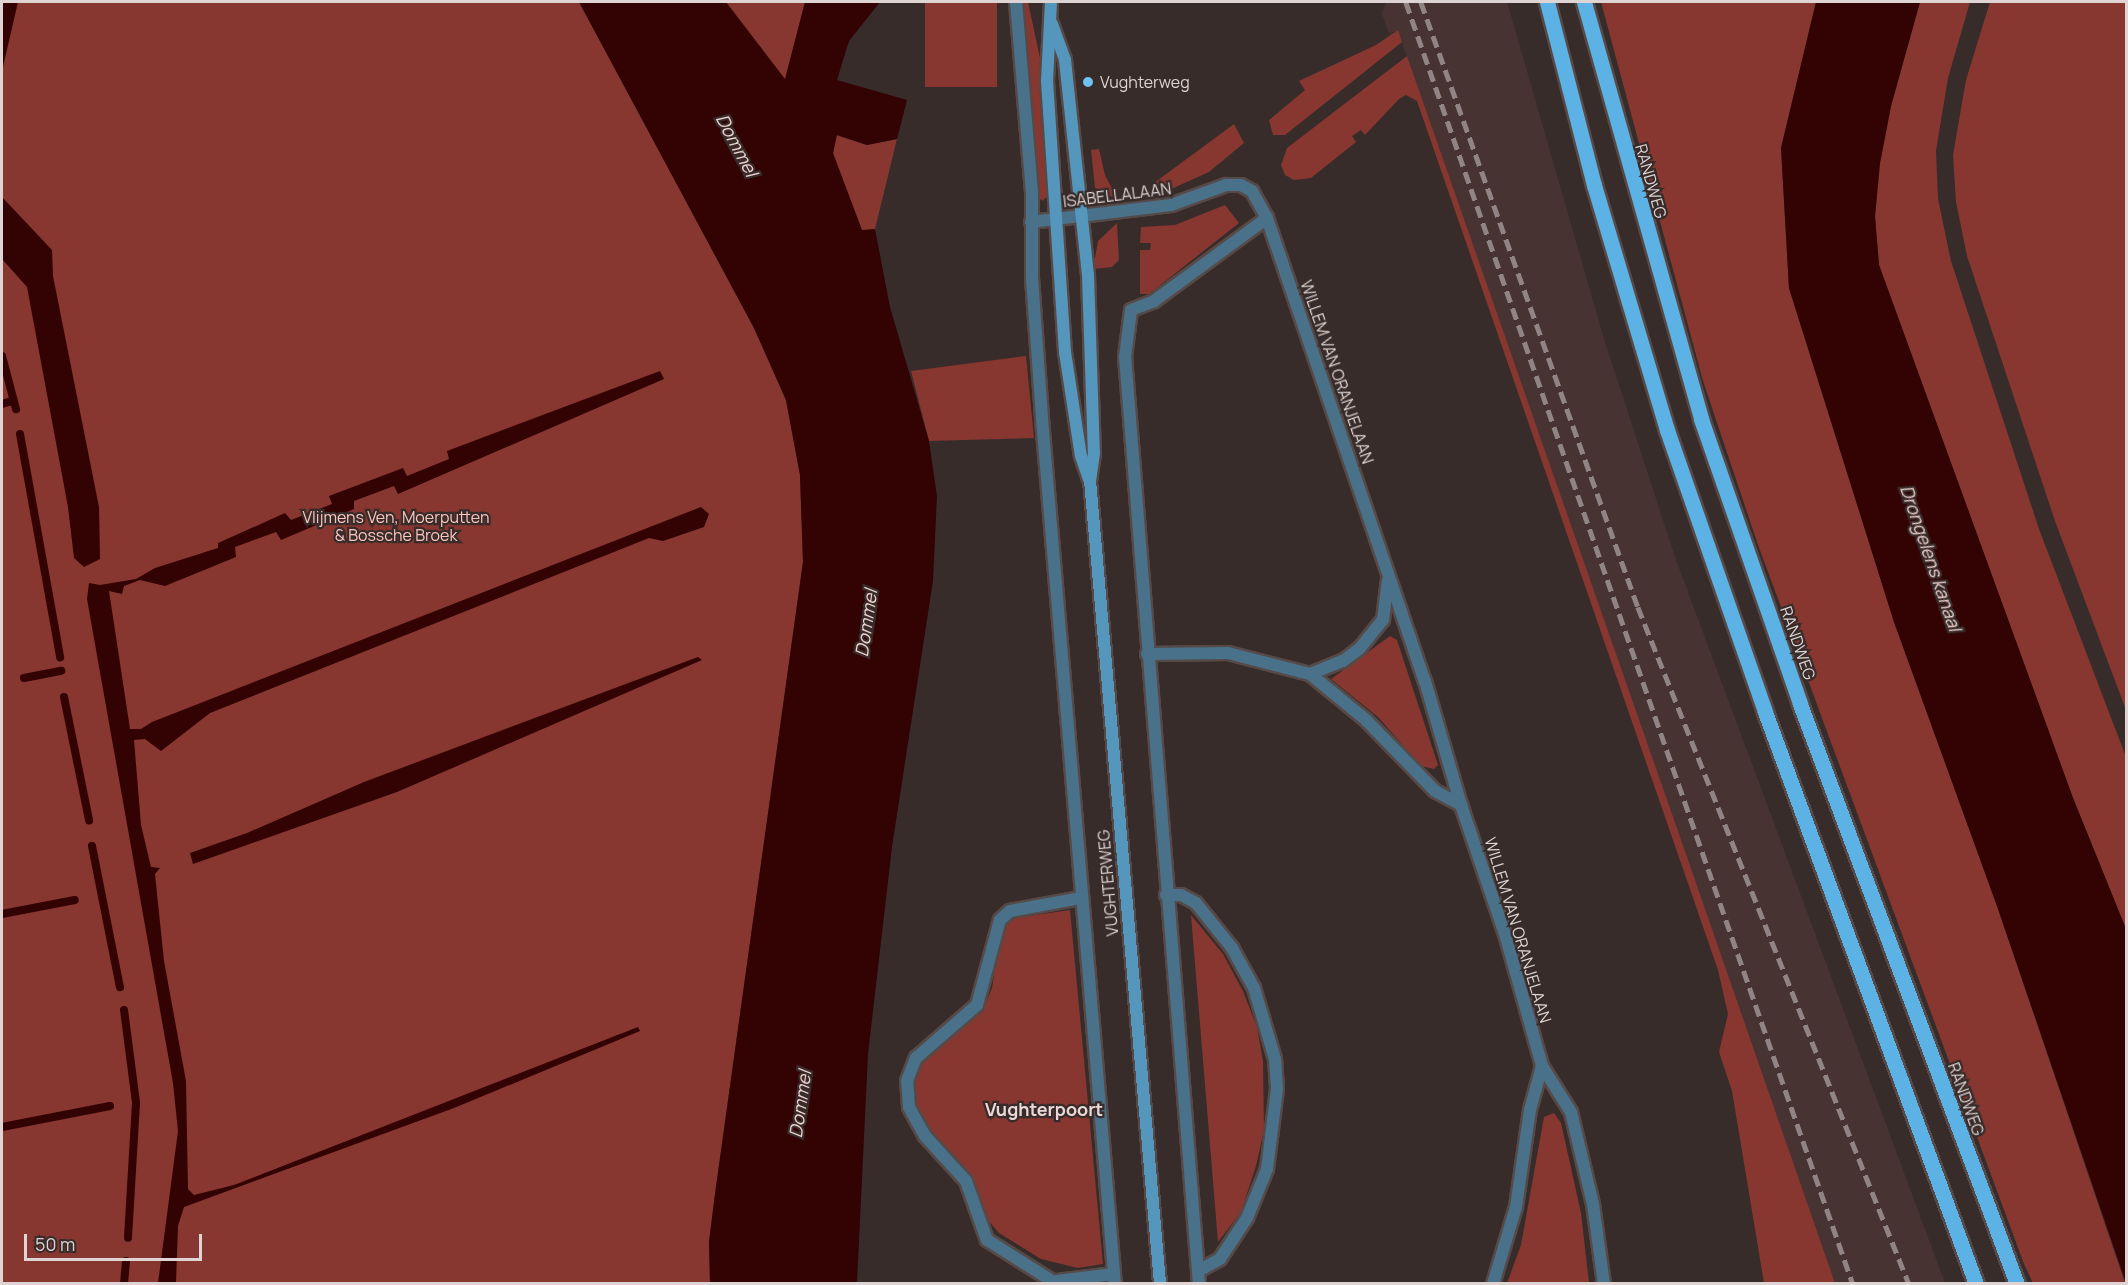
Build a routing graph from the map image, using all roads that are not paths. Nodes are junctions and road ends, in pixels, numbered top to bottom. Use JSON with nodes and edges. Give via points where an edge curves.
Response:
{"nodes":[{"id":1,"x":1016,"y":2,"type":"edge"},
{"id":2,"x":1051,"y":2,"type":"edge"},
{"id":3,"x":1547,"y":2,"type":"edge"},
{"id":4,"x":1584,"y":2,"type":"edge"},
{"id":5,"x":1052,"y":24,"type":"junction"},
{"id":6,"x":1241,"y":185,"type":"joint"},
{"id":7,"x":1081,"y":216,"type":"junction"},
{"id":8,"x":1267,"y":218,"type":"junction"},
{"id":9,"x":1057,"y":219,"type":"junction"},
{"id":10,"x":1031,"y":222,"type":"junction"},
{"id":11,"x":1090,"y":480,"type":"junction"},
{"id":12,"x":1389,"y":577,"type":"junction"},
{"id":13,"x":1147,"y":654,"type":"junction"},
{"id":14,"x":1310,"y":674,"type":"junction"},
{"id":15,"x":1461,"y":805,"type":"junction"},
{"id":16,"x":1166,"y":895,"type":"junction"},
{"id":17,"x":1080,"y":898,"type":"junction"},
{"id":18,"x":1542,"y":1066,"type":"junction"},
{"id":19,"x":1198,"y":1277,"type":"edge"},
{"id":20,"x":1114,"y":1279,"type":"edge"},
{"id":21,"x":1057,"y":1282,"type":"edge"},
{"id":22,"x":1160,"y":1284,"type":"edge"},
{"id":23,"x":1493,"y":1284,"type":"edge"},
{"id":24,"x":1604,"y":1284,"type":"edge"},
{"id":25,"x":1976,"y":1284,"type":"edge"},
{"id":26,"x":2017,"y":1284,"type":"edge"}],
"edges":[{"from":1,"to":10,"type":"street","name":"VUGHTERWEG"},
{"from":2,"to":5,"type":"main road","name":"VUGHTERWEG"},
{"from":3,"to":25,"type":"main road","via":[[1594,185],[1667,430],[1764,712]]},
{"from":4,"to":26,"type":"main road","name":"RANDWEG","via":[[1701,419],[1804,715]]},
{"from":5,"to":7,"type":"main road","name":"VUGHTERWEG","via":[[1065,60]]},
{"from":5,"to":9,"type":"main road","name":"VUGHTERWEG","via":[[1047,81]]},
{"from":6,"to":7,"type":"street","name":"ISABELLALAAN","via":[[1226,185],[1171,206]]},
{"from":6,"to":8,"type":"street","name":"WILLEM VAN ORANJELAAN","via":[[1252,191]]},
{"from":7,"to":9,"type":"street","name":"ISABELLALAAN"},
{"from":7,"to":11,"type":"main road","name":"VUGHTERWEG","via":[[1091,331],[1094,453]]},
{"from":8,"to":12,"type":"street","name":"WILLEM VAN ORANJELAAN"},
{"from":8,"to":13,"type":"street","via":[[1154,301],[1131,310],[1126,387]]},
{"from":9,"to":10,"type":"street","name":"ISABELLALAAN"},
{"from":9,"to":11,"type":"main road","name":"VUGHTERWEG","via":[[1065,352],[1081,456]]},
{"from":10,"to":17,"type":"street","name":"VUGHTERWEG"},
{"from":11,"to":22,"type":"main road","name":"VUGHTERWEG"},
{"from":12,"to":14,"type":"street","name":"WILLEM VAN ORANJELAAN","via":[[1383,620],[1372,634],[1343,661]]},
{"from":12,"to":15,"type":"street","name":"WILLEM VAN ORANJELAAN","via":[[1425,681]]},
{"from":13,"to":14,"type":"street","via":[[1228,653]]},
{"from":13,"to":16,"type":"street"},
{"from":14,"to":15,"type":"street","via":[[1366,720],[1435,791]]},
{"from":15,"to":18,"type":"street","name":"WILLEM VAN ORANJELAAN","via":[[1505,934]]},
{"from":16,"to":19,"type":"street"},
{"from":16,"to":19,"type":"street","via":[[1196,903],[1232,948],[1254,988],[1275,1059],[1277,1089],[1267,1169],[1247,1218],[1220,1259]]},
{"from":17,"to":20,"type":"street","name":"VUGHTERWEG"},
{"from":17,"to":21,"type":"street","name":"VUGHTERWEG","via":[[1010,911],[1000,920],[977,1005],[916,1058],[907,1081],[909,1107],[925,1136],[966,1181],[987,1240]]},
{"from":18,"to":23,"type":"street","via":[[1530,1110],[1516,1207]]},
{"from":18,"to":24,"type":"street","name":"WILLEM VAN ORANJELAAN","via":[[1571,1112],[1593,1203]]},
{"from":20,"to":21,"type":"street","name":"VUGHTERWEG"}]}
